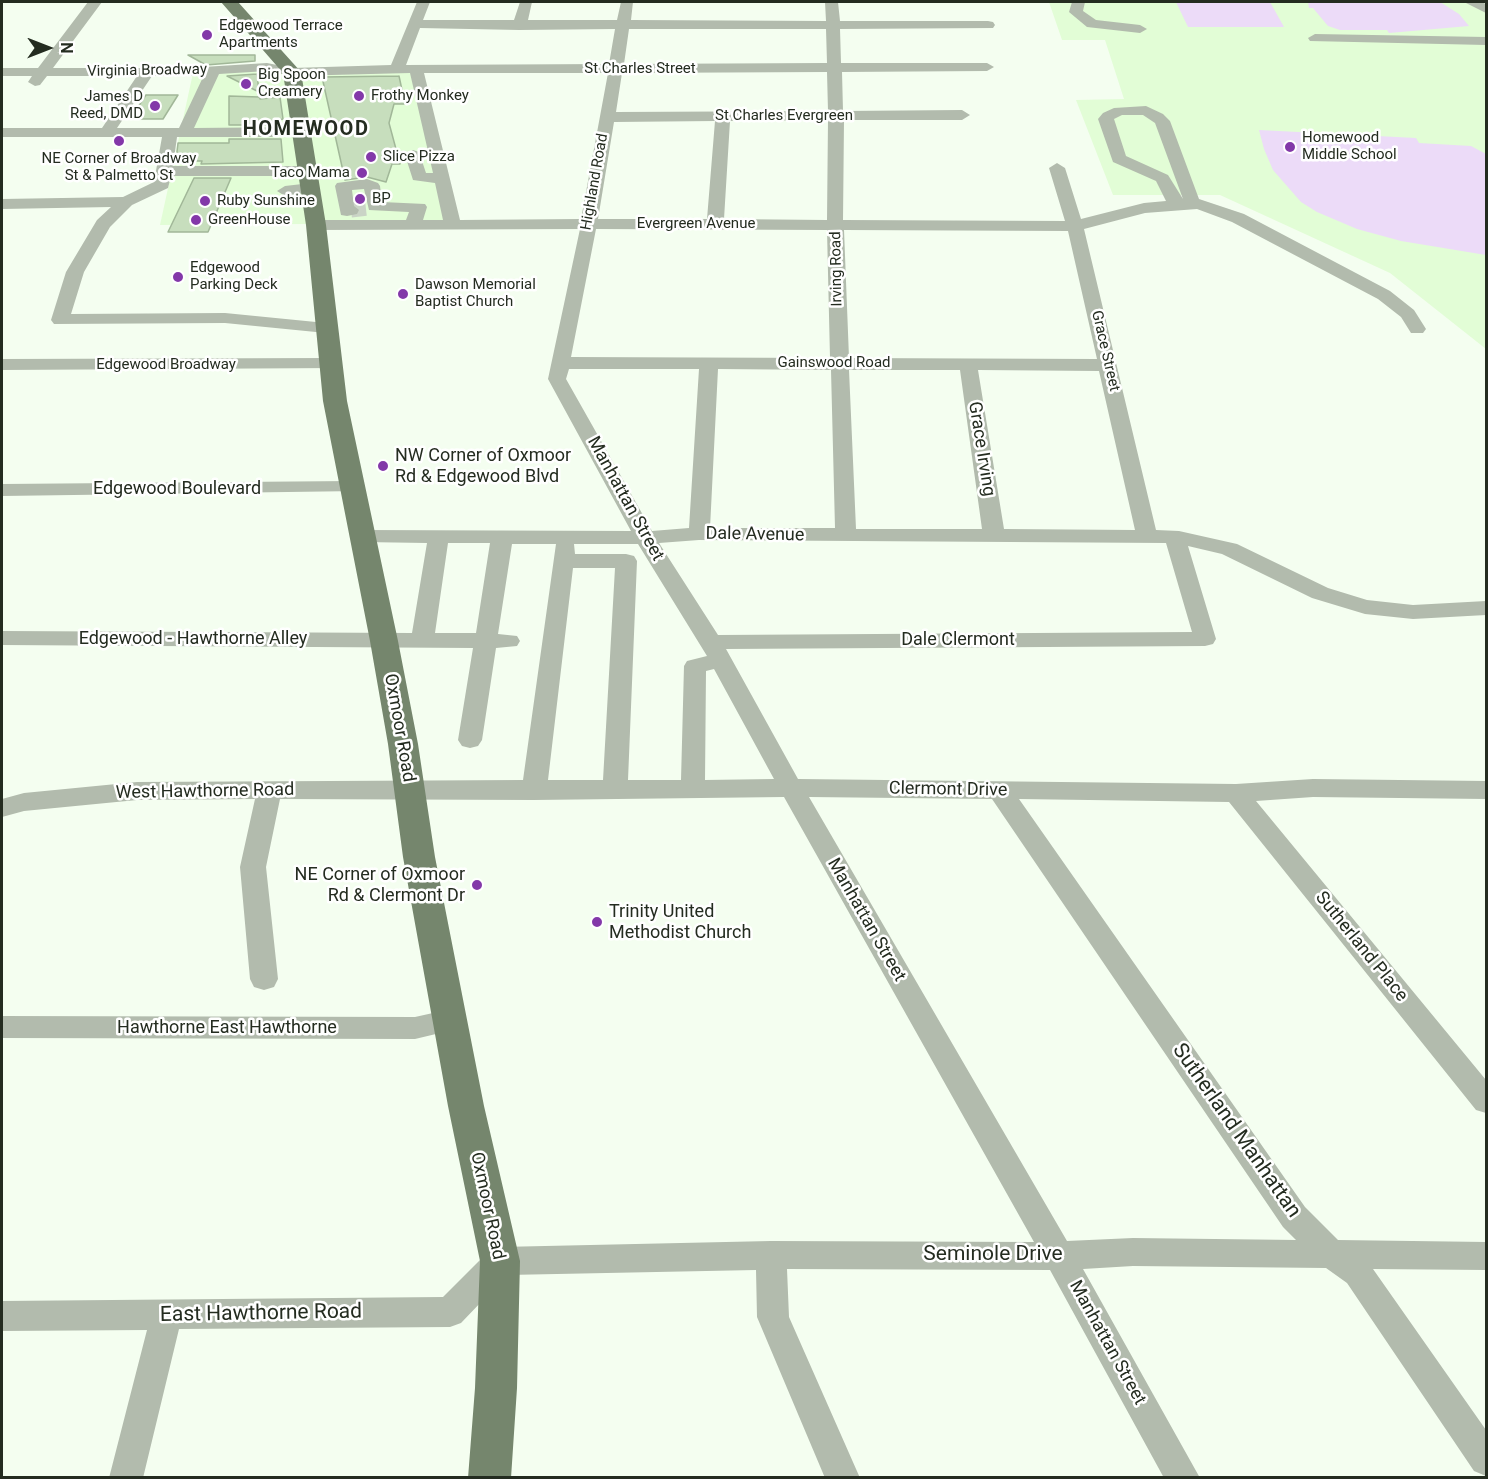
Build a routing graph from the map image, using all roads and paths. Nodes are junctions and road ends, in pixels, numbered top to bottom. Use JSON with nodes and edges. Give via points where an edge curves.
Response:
{"nodes":[{"id":1,"x":94,"y":2,"type":"edge"},
{"id":2,"x":230,"y":2,"type":"edge"},
{"id":3,"x":423,"y":2,"type":"edge"},
{"id":4,"x":526,"y":2,"type":"edge"},
{"id":5,"x":627,"y":2,"type":"edge"},
{"id":6,"x":832,"y":2,"type":"edge"},
{"id":7,"x":1079,"y":2,"type":"edge"},
{"id":8,"x":1471,"y":2,"type":"edge"},
{"id":9,"x":1486,"y":9,"type":"edge"},
{"id":10,"x":414,"y":24,"type":"junction"},
{"id":11,"x":623,"y":25,"type":"junction"},
{"id":12,"x":832,"y":25,"type":"junction"},
{"id":13,"x":988,"y":25,"type":"dead end"},
{"id":14,"x":519,"y":26,"type":"junction"},
{"id":15,"x":1140,"y":29,"type":"dead end"},
{"id":16,"x":1315,"y":38,"type":"dead end"},
{"id":17,"x":1486,"y":41,"type":"edge"},
{"id":18,"x":987,"y":67,"type":"dead end"},
{"id":19,"x":397,"y":69,"type":"junction"},
{"id":20,"x":416,"y":69,"type":"junction"},
{"id":21,"x":615,"y":69,"type":"junction"},
{"id":22,"x":835,"y":69,"type":"junction"},
{"id":23,"x":213,"y":70,"type":"junction"},
{"id":24,"x":2,"y":72,"type":"edge"},
{"id":25,"x":42,"y":72,"type":"junction"},
{"id":26,"x":292,"y":72,"type":"junction"},
{"id":27,"x":147,"y":73,"type":"junction"},
{"id":28,"x":31,"y":89,"type":"dead end"},
{"id":29,"x":836,"y":115,"type":"junction"},
{"id":30,"x":962,"y":115,"type":"dead end"},
{"id":31,"x":606,"y":117,"type":"junction"},
{"id":32,"x":723,"y":117,"type":"junction"},
{"id":33,"x":302,"y":132,"type":"junction"},
{"id":34,"x":8,"y":133,"type":"edge"},
{"id":35,"x":106,"y":133,"type":"junction"},
{"id":36,"x":177,"y":133,"type":"junction"},
{"id":37,"x":2,"y":152,"type":"edge"},
{"id":38,"x":414,"y":155,"type":"dead end"},
{"id":39,"x":1057,"y":168,"type":"dead end"},
{"id":40,"x":163,"y":178,"type":"junction"},
{"id":41,"x":443,"y":178,"type":"junction"},
{"id":42,"x":285,"y":191,"type":"dead end"},
{"id":43,"x":312,"y":198,"type":"junction"},
{"id":44,"x":126,"y":202,"type":"junction"},
{"id":45,"x":358,"y":202,"type":"junction"},
{"id":46,"x":2,"y":204,"type":"edge"},
{"id":47,"x":1175,"y":204,"type":"junction"},
{"id":48,"x":1193,"y":204,"type":"junction"},
{"id":49,"x":589,"y":224,"type":"junction"},
{"id":50,"x":715,"y":224,"type":"junction"},
{"id":51,"x":453,"y":225,"type":"junction"},
{"id":52,"x":835,"y":225,"type":"junction"},
{"id":53,"x":1075,"y":226,"type":"junction"},
{"id":54,"x":326,"y":328,"type":"junction"},
{"id":55,"x":1417,"y":329,"type":"dead end"},
{"id":56,"x":560,"y":363,"type":"junction"},
{"id":57,"x":709,"y":363,"type":"junction"},
{"id":58,"x":968,"y":363,"type":"junction"},
{"id":59,"x":330,"y":364,"type":"junction"},
{"id":60,"x":839,"y":364,"type":"junction"},
{"id":61,"x":2,"y":365,"type":"edge"},
{"id":62,"x":1109,"y":365,"type":"junction"},
{"id":63,"x":352,"y":487,"type":"junction"},
{"id":64,"x":2,"y":490,"type":"edge"},
{"id":65,"x":699,"y":534,"type":"junction"},
{"id":66,"x":362,"y":536,"type":"junction"},
{"id":67,"x":439,"y":536,"type":"junction"},
{"id":68,"x":846,"y":536,"type":"junction"},
{"id":69,"x":994,"y":536,"type":"junction"},
{"id":70,"x":1147,"y":536,"type":"junction"},
{"id":71,"x":502,"y":537,"type":"junction"},
{"id":72,"x":566,"y":537,"type":"junction"},
{"id":73,"x":1175,"y":537,"type":"junction"},
{"id":74,"x":645,"y":538,"type":"junction"},
{"id":75,"x":563,"y":561,"type":"junction"},
{"id":76,"x":1486,"y":608,"type":"edge"},
{"id":77,"x":2,"y":638,"type":"edge"},
{"id":78,"x":384,"y":641,"type":"junction"},
{"id":79,"x":422,"y":641,"type":"junction"},
{"id":80,"x":485,"y":641,"type":"junction"},
{"id":81,"x":509,"y":641,"type":"dead end"},
{"id":82,"x":716,"y":651,"type":"junction"},
{"id":83,"x":470,"y":740,"type":"dead end"},
{"id":84,"x":791,"y":788,"type":"junction"},
{"id":85,"x":615,"y":790,"type":"junction"},
{"id":86,"x":693,"y":790,"type":"junction"},
{"id":87,"x":999,"y":790,"type":"junction"},
{"id":88,"x":1486,"y":790,"type":"edge"},
{"id":89,"x":269,"y":791,"type":"junction"},
{"id":90,"x":410,"y":791,"type":"junction"},
{"id":91,"x":534,"y":791,"type":"junction"},
{"id":92,"x":1236,"y":793,"type":"junction"},
{"id":93,"x":2,"y":808,"type":"edge"},
{"id":94,"x":264,"y":979,"type":"dead end"},
{"id":95,"x":451,"y":1020,"type":"junction"},
{"id":96,"x":2,"y":1028,"type":"edge"},
{"id":97,"x":1486,"y":1101,"type":"edge"},
{"id":98,"x":1331,"y":1254,"type":"junction"},
{"id":99,"x":771,"y":1255,"type":"junction"},
{"id":100,"x":1059,"y":1256,"type":"junction"},
{"id":101,"x":1486,"y":1256,"type":"edge"},
{"id":102,"x":500,"y":1261,"type":"junction"},
{"id":103,"x":167,"y":1314,"type":"junction"},
{"id":104,"x":2,"y":1316,"type":"edge"},
{"id":105,"x":1486,"y":1459,"type":"edge"},
{"id":106,"x":126,"y":1478,"type":"edge"},
{"id":107,"x":489,"y":1478,"type":"edge"},
{"id":108,"x":843,"y":1478,"type":"edge"},
{"id":109,"x":1183,"y":1478,"type":"edge"}],
"edges":[{"from":1,"to":25,"type":"street"},
{"from":2,"to":26,"type":"main road"},
{"from":3,"to":10,"type":"street"},
{"from":4,"to":14,"type":"street"},
{"from":5,"to":11,"type":"street","name":"Highland Road"},
{"from":6,"to":12,"type":"street","name":"Irving Road"},
{"from":7,"to":15,"type":"street","via":[[1076,12],[1092,24]]},
{"from":8,"to":9,"type":"street"},
{"from":10,"to":14,"type":"street"},
{"from":10,"to":19,"type":"street"},
{"from":11,"to":12,"type":"street"},
{"from":11,"to":14,"type":"street"},
{"from":11,"to":21,"type":"street","name":"Highland Road"},
{"from":12,"to":13,"type":"street"},
{"from":12,"to":22,"type":"street","name":"Irving Road"},
{"from":16,"to":17,"type":"street"},
{"from":18,"to":22,"type":"street","name":"St Charles Street"},
{"from":19,"to":20,"type":"street","name":"St Charles Street"},
{"from":19,"to":26,"type":"street","name":"St Charles Street"},
{"from":20,"to":21,"type":"street","name":"St Charles Street"},
{"from":20,"to":41,"type":"street"},
{"from":21,"to":22,"type":"street","name":"St Charles Street"},
{"from":21,"to":31,"type":"street","name":"Highland Road"},
{"from":22,"to":29,"type":"street","name":"Irving Road"},
{"from":23,"to":26,"type":"street","name":"Virginia Broadway","via":[[267,67]]},
{"from":23,"to":27,"type":"street","name":"Virginia Broadway"},
{"from":23,"to":36,"type":"street"},
{"from":24,"to":25,"type":"street","name":"Virginia Broadway"},
{"from":25,"to":27,"type":"street","name":"Virginia Broadway"},
{"from":25,"to":28,"type":"street"},
{"from":26,"to":33,"type":"main road","name":"Oxmoor Road"},
{"from":27,"to":35,"type":"street"},
{"from":29,"to":30,"type":"street","name":"St Charles Evergreen"},
{"from":29,"to":32,"type":"street","name":"St Charles Evergreen"},
{"from":29,"to":52,"type":"street","name":"Irving Road"},
{"from":31,"to":32,"type":"street","name":"St Charles Evergreen"},
{"from":31,"to":49,"type":"street","name":"Highland Road"},
{"from":32,"to":50,"type":"street"},
{"from":33,"to":36,"type":"street"},
{"from":33,"to":43,"type":"main road","name":"Oxmoor Road"},
{"from":34,"to":35,"type":"street"},
{"from":34,"to":37,"type":"street"},
{"from":35,"to":36,"type":"street"},
{"from":36,"to":40,"type":"street"},
{"from":38,"to":41,"type":"street","via":[[419,177]]},
{"from":39,"to":53,"type":"street","name":"Grace Street"},
{"from":40,"to":43,"type":"street"},
{"from":40,"to":44,"type":"street"},
{"from":41,"to":51,"type":"street"},
{"from":42,"to":43,"type":"street"},
{"from":43,"to":45,"type":"street","name":"Evergreen Avenue"},
{"from":43,"to":45,"type":"street"},
{"from":43,"to":54,"type":"main road","name":"Oxmoor Road"},
{"from":44,"to":46,"type":"street"},
{"from":44,"to":54,"type":"street","via":[[103,224],[75,272],[60,320],[225,318]]},
{"from":45,"to":51,"type":"street","name":"Evergreen Avenue","via":[[413,225]]},
{"from":47,"to":48,"type":"street","name":"Evergreen Avenue"},
{"from":47,"to":48,"type":"street","via":[[1162,178],[1119,159],[1108,116],[1133,110],[1158,117]]},
{"from":47,"to":53,"type":"street","name":"Evergreen Avenue","via":[[1115,214]]},
{"from":48,"to":55,"type":"street","name":"Evergreen Avenue","via":[[1238,218],[1384,296],[1408,314]]},
{"from":49,"to":50,"type":"street","name":"Evergreen Avenue"},
{"from":49,"to":51,"type":"street","name":"Evergreen Avenue"},
{"from":49,"to":56,"type":"street","name":"Highland Road"},
{"from":50,"to":52,"type":"street","name":"Evergreen Avenue"},
{"from":52,"to":53,"type":"street","name":"Evergreen Avenue"},
{"from":52,"to":60,"type":"street","name":"Irving Road"},
{"from":53,"to":62,"type":"street","name":"Grace Street"},
{"from":54,"to":59,"type":"main road","name":"Oxmoor Road"},
{"from":56,"to":57,"type":"street","name":"Gainswood Road"},
{"from":56,"to":74,"type":"street","name":"Manhattan Street","via":[[557,379]]},
{"from":57,"to":60,"type":"street","name":"Gainswood Road"},
{"from":57,"to":65,"type":"street"},
{"from":58,"to":60,"type":"street","name":"Gainswood Road"},
{"from":58,"to":62,"type":"street","name":"Gainswood Road"},
{"from":58,"to":69,"type":"street","name":"Grace Irving"},
{"from":59,"to":61,"type":"street","name":"Edgewood Broadway"},
{"from":59,"to":63,"type":"main road","name":"Oxmoor Road"},
{"from":60,"to":68,"type":"street","name":"Irving Road"},
{"from":62,"to":70,"type":"street","name":"Grace Street"},
{"from":63,"to":64,"type":"street","name":"Edgewood Boulevard"},
{"from":63,"to":66,"type":"main road","name":"Oxmoor Road"},
{"from":65,"to":68,"type":"street","name":"Dale Avenue"},
{"from":65,"to":74,"type":"street","name":"Dale Avenue"},
{"from":66,"to":67,"type":"street","name":"Dale Avenue"},
{"from":66,"to":78,"type":"main road","name":"Oxmoor Road"},
{"from":67,"to":71,"type":"street","name":"Dale Avenue"},
{"from":67,"to":79,"type":"street"},
{"from":68,"to":69,"type":"street","name":"Dale Avenue"},
{"from":69,"to":70,"type":"street","name":"Dale Avenue"},
{"from":70,"to":73,"type":"street","name":"Dale Avenue"},
{"from":71,"to":72,"type":"street","name":"Dale Avenue"},
{"from":71,"to":80,"type":"street"},
{"from":72,"to":74,"type":"street","name":"Dale Avenue"},
{"from":72,"to":75,"type":"street"},
{"from":73,"to":76,"type":"street","name":"Dale Avenue","via":[[1229,549],[1320,593],[1365,607],[1413,612]]},
{"from":73,"to":82,"type":"street","name":"Dale Clermont","via":[[1205,639]]},
{"from":74,"to":82,"type":"street","name":"Manhattan Street"},
{"from":75,"to":85,"type":"street","via":[[626,561]]},
{"from":75,"to":91,"type":"street"},
{"from":77,"to":78,"type":"street","name":"Edgewood - Hawthorne Alley"},
{"from":78,"to":79,"type":"street"},
{"from":78,"to":90,"type":"main road","name":"Oxmoor Road"},
{"from":79,"to":80,"type":"street"},
{"from":80,"to":81,"type":"street"},
{"from":80,"to":83,"type":"street"},
{"from":82,"to":84,"type":"street","name":"Manhattan Street"},
{"from":82,"to":86,"type":"street","via":[[695,666]]},
{"from":84,"to":86,"type":"street","name":"Clermont Drive"},
{"from":84,"to":87,"type":"street","name":"Clermont Drive"},
{"from":84,"to":100,"type":"street","name":"Manhattan Street"},
{"from":85,"to":86,"type":"street","name":"Clermont Drive"},
{"from":85,"to":91,"type":"street","name":"Clermont Drive"},
{"from":87,"to":92,"type":"street","name":"Clermont Drive"},
{"from":87,"to":98,"type":"street","name":"Sutherland Manhattan","via":[[1294,1217]]},
{"from":88,"to":92,"type":"street","name":"Clermont Drive","via":[[1313,788]]},
{"from":89,"to":90,"type":"street","name":"West Hawthorne Road"},
{"from":89,"to":93,"type":"street","name":"West Hawthorne Road","via":[[137,791],[24,802]]},
{"from":89,"to":94,"type":"street","via":[[253,867]]},
{"from":90,"to":91,"type":"street","name":"Clermont Drive"},
{"from":90,"to":95,"type":"main road","name":"Oxmoor Road"},
{"from":92,"to":97,"type":"street","name":"Sutherland Place"},
{"from":95,"to":96,"type":"street","name":"Hawthorne East Hawthorne","via":[[415,1028]]},
{"from":95,"to":102,"type":"main road","name":"Oxmoor Road"},
{"from":98,"to":100,"type":"street","name":"Seminole Drive","via":[[1133,1252]]},
{"from":98,"to":101,"type":"street","name":"Seminole Drive"},
{"from":98,"to":105,"type":"street","name":"Sutherland Manhattan","via":[[1358,1274]]},
{"from":99,"to":100,"type":"street","name":"Seminole Drive"},
{"from":99,"to":102,"type":"street","name":"Seminole Drive"},
{"from":99,"to":108,"type":"street","via":[[773,1317]]},
{"from":100,"to":109,"type":"street","name":"Manhattan Street"},
{"from":102,"to":103,"type":"street","name":"East Hawthorne Road","via":[[450,1312]]},
{"from":102,"to":107,"type":"main road","name":"Oxmoor Road"},
{"from":103,"to":104,"type":"street","name":"East Hawthorne Road"},
{"from":103,"to":106,"type":"street"}]}
